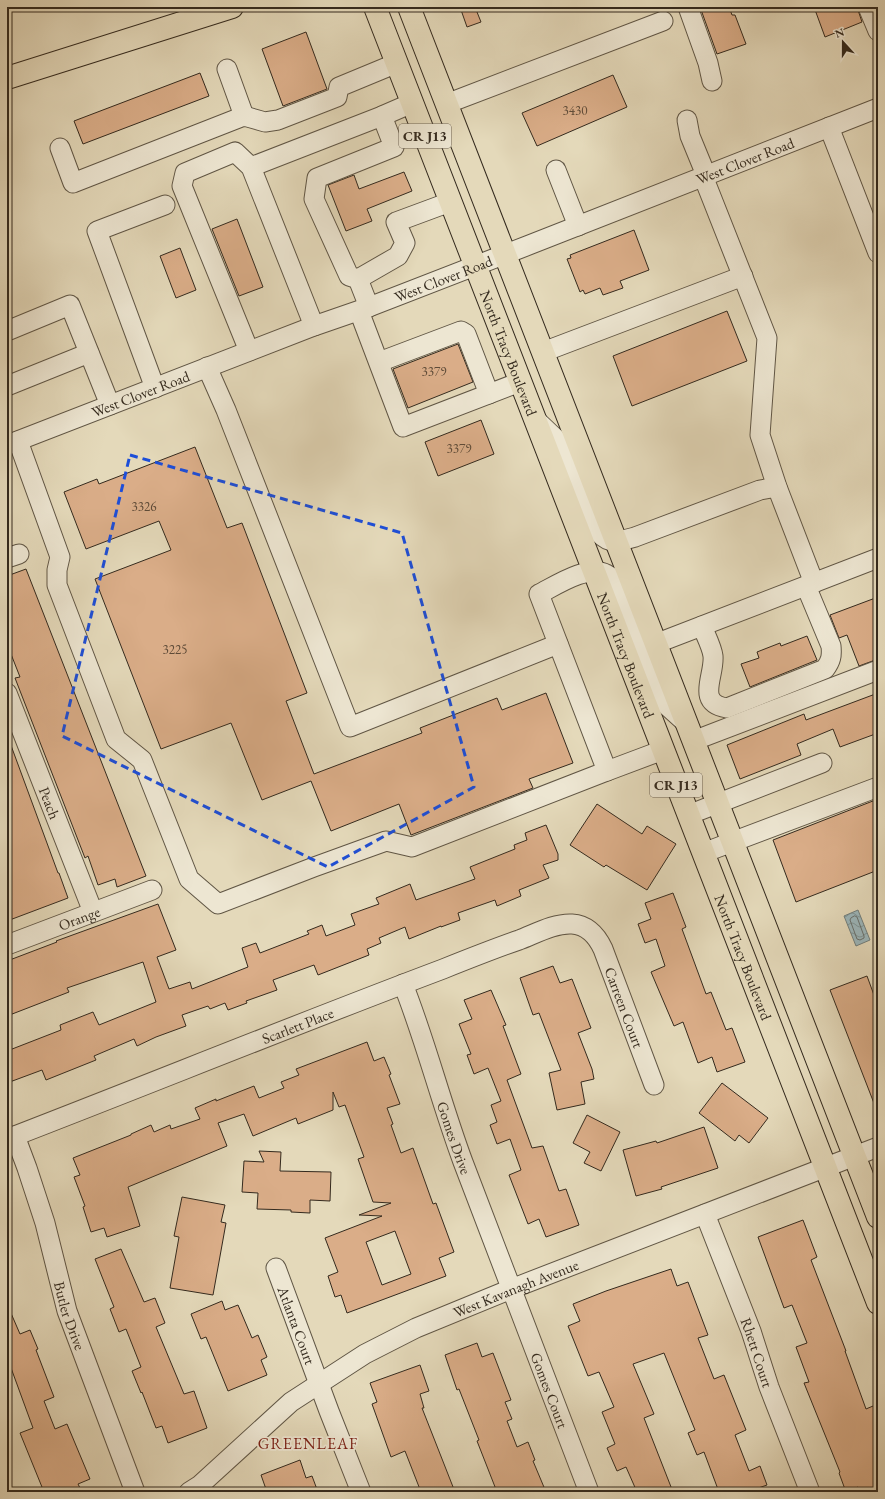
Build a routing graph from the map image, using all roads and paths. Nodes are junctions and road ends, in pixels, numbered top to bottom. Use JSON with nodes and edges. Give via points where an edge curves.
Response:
{"nodes":[{"id":1,"x":232,"y":7,"type":"edge"},
{"id":2,"x":375,"y":7,"type":"edge"},
{"id":3,"x":409,"y":7,"type":"edge"},
{"id":4,"x":688,"y":7,"type":"edge"},
{"id":5,"x":868,"y":7,"type":"edge"},
{"id":6,"x":663,"y":21,"type":"dead end"},
{"id":7,"x":878,"y":31,"type":"edge"},
{"id":8,"x":397,"y":63,"type":"junction"},
{"id":9,"x":227,"y":69,"type":"dead end"},
{"id":10,"x":7,"y":78,"type":"edge"},
{"id":11,"x":712,"y":81,"type":"dead end"},
{"id":12,"x":412,"y":103,"type":"junction"},
{"id":13,"x":446,"y":104,"type":"junction"},
{"id":14,"x":878,"y":108,"type":"edge"},
{"id":15,"x":244,"y":116,"type":"junction"},
{"id":16,"x":382,"y":116,"type":"junction"},
{"id":17,"x":687,"y":120,"type":"dead end"},
{"id":18,"x":829,"y":127,"type":"junction"},
{"id":19,"x":60,"y":148,"type":"dead end"},
{"id":20,"x":251,"y":166,"type":"junction"},
{"id":21,"x":556,"y":170,"type":"dead end"},
{"id":22,"x":704,"y":175,"type":"junction"},
{"id":23,"x":450,"y":202,"type":"junction"},
{"id":24,"x":165,"y":205,"type":"dead end"},
{"id":25,"x":578,"y":226,"type":"junction"},
{"id":26,"x":878,"y":253,"type":"edge"},
{"id":27,"x":505,"y":254,"type":"junction"},
{"id":28,"x":475,"y":266,"type":"junction"},
{"id":29,"x":743,"y":276,"type":"junction"},
{"id":30,"x":358,"y":279,"type":"junction"},
{"id":31,"x":364,"y":309,"type":"junction"},
{"id":32,"x":314,"y":326,"type":"junction"},
{"id":33,"x":7,"y":331,"type":"edge"},
{"id":34,"x":249,"y":351,"type":"junction"},
{"id":35,"x":543,"y":352,"type":"junction"},
{"id":36,"x":89,"y":353,"type":"junction"},
{"id":37,"x":379,"y":362,"type":"junction"},
{"id":38,"x":207,"y":367,"type":"junction"},
{"id":39,"x":520,"y":382,"type":"junction"},
{"id":40,"x":7,"y":386,"type":"edge"},
{"id":41,"x":155,"y":388,"type":"junction"},
{"id":42,"x":489,"y":394,"type":"junction"},
{"id":43,"x":110,"y":405,"type":"junction"},
{"id":44,"x":534,"y":418,"type":"junction"},
{"id":45,"x":12,"y":443,"type":"edge"},
{"id":46,"x":777,"y":487,"type":"junction"},
{"id":47,"x":616,"y":543,"type":"junction"},
{"id":48,"x":878,"y":558,"type":"edge"},
{"id":49,"x":594,"y":572,"type":"junction"},
{"id":50,"x":810,"y":584,"type":"junction"},
{"id":51,"x":702,"y":626,"type":"junction"},
{"id":52,"x":558,"y":644,"type":"junction"},
{"id":53,"x":655,"y":644,"type":"junction"},
{"id":54,"x":878,"y":670,"type":"edge"},
{"id":55,"x":7,"y":693,"type":"edge"},
{"id":56,"x":689,"y":732,"type":"junction"},
{"id":57,"x":663,"y":750,"type":"junction"},
{"id":58,"x":822,"y":763,"type":"dead end"},
{"id":59,"x":607,"y":772,"type":"junction"},
{"id":60,"x":878,"y":787,"type":"edge"},
{"id":61,"x":717,"y":804,"type":"junction"},
{"id":62,"x":688,"y":815,"type":"junction"},
{"id":63,"x":732,"y":842,"type":"junction"},
{"id":64,"x":703,"y":853,"type":"junction"},
{"id":65,"x":152,"y":890,"type":"dead end"},
{"id":66,"x":93,"y":912,"type":"junction"},
{"id":67,"x":590,"y":932,"type":"joint"},
{"id":68,"x":7,"y":945,"type":"edge"},
{"id":69,"x":403,"y":984,"type":"junction"},
{"id":70,"x":654,"y":1086,"type":"dead end"},
{"id":71,"x":11,"y":1138,"type":"edge"},
{"id":72,"x":878,"y":1147,"type":"edge"},
{"id":73,"x":854,"y":1156,"type":"junction"},
{"id":74,"x":825,"y":1167,"type":"junction"},
{"id":75,"x":705,"y":1214,"type":"junction"},
{"id":76,"x":878,"y":1217,"type":"edge"},
{"id":77,"x":276,"y":1268,"type":"dead end"},
{"id":78,"x":512,"y":1289,"type":"junction"},
{"id":79,"x":878,"y":1303,"type":"edge"},
{"id":80,"x":318,"y":1383,"type":"junction"},
{"id":81,"x":135,"y":1492,"type":"edge"},
{"id":82,"x":190,"y":1492,"type":"edge"},
{"id":83,"x":361,"y":1492,"type":"edge"},
{"id":84,"x":589,"y":1492,"type":"edge"},
{"id":85,"x":810,"y":1492,"type":"edge"}],
"edges":[{"from":1,"to":10,"type":"main road"},
{"from":2,"to":8,"type":"main road","name":"North Tracy Boulevard","number":"CR J13"},
{"from":3,"to":13,"type":"main road","name":"North Tracy Boulevard","number":"CR J13"},
{"from":4,"to":11,"type":"street"},
{"from":5,"to":7,"type":"street"},
{"from":6,"to":13,"type":"street"},
{"from":8,"to":12,"type":"main road","name":"North Tracy Boulevard","number":"CR J13"},
{"from":8,"to":15,"type":"street","via":[[339,87],[337,97],[278,120],[265,122]]},
{"from":9,"to":15,"type":"street"},
{"from":12,"to":16,"type":"street"},
{"from":12,"to":23,"type":"main road","name":"North Tracy Boulevard","number":"CR J13"},
{"from":13,"to":27,"type":"main road","name":"North Tracy Boulevard","number":"CR J13"},
{"from":14,"to":18,"type":"street","name":"West Clover Road"},
{"from":15,"to":19,"type":"street","via":[[73,183]]},
{"from":16,"to":20,"type":"street"},
{"from":16,"to":30,"type":"street","via":[[394,147],[317,178],[314,199],[349,276]]},
{"from":17,"to":22,"type":"street"},
{"from":18,"to":22,"type":"street","name":"West Clover Road"},
{"from":18,"to":26,"type":"street"},
{"from":20,"to":32,"type":"street"},
{"from":20,"to":34,"type":"street","via":[[235,152],[185,173],[182,186]]},
{"from":21,"to":25,"type":"street"},
{"from":22,"to":25,"type":"street","name":"West Clover Road"},
{"from":22,"to":29,"type":"street"},
{"from":23,"to":28,"type":"main road","name":"North Tracy Boulevard","number":"CR J13"},
{"from":23,"to":30,"type":"street","via":[[396,222],[405,242],[398,256]]},
{"from":24,"to":41,"type":"street","via":[[97,231]]},
{"from":25,"to":27,"type":"street","name":"West Clover Road"},
{"from":27,"to":28,"type":"street","name":"West Clover Road"},
{"from":27,"to":35,"type":"main road","name":"North Tracy Boulevard","number":"CR J13"},
{"from":28,"to":31,"type":"street","name":"West Clover Road"},
{"from":28,"to":39,"type":"main road","name":"North Tracy Boulevard","number":"CR J13"},
{"from":29,"to":35,"type":"street"},
{"from":29,"to":46,"type":"street","via":[[768,338],[760,435]]},
{"from":30,"to":31,"type":"street"},
{"from":31,"to":32,"type":"street","name":"West Clover Road"},
{"from":31,"to":37,"type":"street"},
{"from":32,"to":34,"type":"street","name":"West Clover Road"},
{"from":33,"to":36,"type":"street","via":[[70,305]]},
{"from":34,"to":38,"type":"street","name":"West Clover Road"},
{"from":35,"to":47,"type":"main road","name":"North Tracy Boulevard","number":"CR J13"},
{"from":36,"to":40,"type":"street"},
{"from":36,"to":43,"type":"street"},
{"from":37,"to":42,"type":"street","via":[[461,332],[466,334]]},
{"from":37,"to":42,"type":"street","via":[[403,426]]},
{"from":38,"to":41,"type":"street","name":"West Clover Road"},
{"from":38,"to":52,"type":"street","via":[[350,727]]},
{"from":39,"to":42,"type":"street"},
{"from":39,"to":44,"type":"main road","name":"North Tracy Boulevard","number":"CR J13"},
{"from":41,"to":43,"type":"street","name":"West Clover Road"},
{"from":43,"to":45,"type":"street","name":"West Clover Road"},
{"from":44,"to":47,"type":"street","via":[[560,445],[592,525],[601,536]]},
{"from":44,"to":49,"type":"main road","name":"North Tracy Boulevard","number":"CR J13"},
{"from":45,"to":59,"type":"street","via":[[60,557],[57,585],[116,739],[142,760],[189,879],[218,904],[386,841],[412,847]]},
{"from":46,"to":47,"type":"street","via":[[760,490]]},
{"from":46,"to":50,"type":"street"},
{"from":47,"to":53,"type":"main road","name":"North Tracy Boulevard","number":"CR J13"},
{"from":48,"to":50,"type":"street"},
{"from":49,"to":52,"type":"street","via":[[575,576],[539,594]]},
{"from":49,"to":56,"type":"street","via":[[606,574],[613,579],[661,697]]},
{"from":49,"to":57,"type":"main road","name":"North Tracy Boulevard","number":"CR J13"},
{"from":50,"to":51,"type":"street"},
{"from":50,"to":51,"type":"street","via":[[831,646],[830,662],[825,669],[727,708],[714,704],[709,696],[713,656]]},
{"from":51,"to":53,"type":"street"},
{"from":52,"to":59,"type":"street"},
{"from":53,"to":56,"type":"main road","name":"North Tracy Boulevard","number":"CR J13"},
{"from":54,"to":56,"type":"street"},
{"from":55,"to":66,"type":"street","name":"Peach"},
{"from":56,"to":61,"type":"main road","name":"North Tracy Boulevard","number":"CR J13"},
{"from":57,"to":59,"type":"street"},
{"from":57,"to":62,"type":"main road","name":"North Tracy Boulevard","number":"CR J13"},
{"from":58,"to":61,"type":"street"},
{"from":60,"to":63,"type":"street"},
{"from":61,"to":62,"type":"street"},
{"from":61,"to":63,"type":"main road","name":"North Tracy Boulevard","number":"CR J13"},
{"from":62,"to":64,"type":"main road","name":"North Tracy Boulevard","number":"CR J13"},
{"from":63,"to":64,"type":"street"},
{"from":63,"to":73,"type":"main road","name":"North Tracy Boulevard","number":"CR J13"},
{"from":64,"to":74,"type":"main road","name":"North Tracy Boulevard","number":"CR J13"},
{"from":65,"to":66,"type":"street","name":"Orange"},
{"from":66,"to":68,"type":"street","name":"Orange"},
{"from":67,"to":69,"type":"street","name":"Scarlett Place","via":[[572,924],[553,927]]},
{"from":67,"to":70,"type":"street","name":"Carreen Court","via":[[598,939],[603,949]]},
{"from":69,"to":71,"type":"street","name":"Scarlett Place"},
{"from":69,"to":78,"type":"street","name":"Gomes Drive","via":[[425,1042],[448,1122]]},
{"from":71,"to":81,"type":"street","name":"Butler Drive","via":[[27,1168],[45,1223],[67,1311]]},
{"from":72,"to":73,"type":"street","name":"West Kavanagh Avenue"},
{"from":73,"to":74,"type":"street","name":"West Kavanagh Avenue"},
{"from":73,"to":76,"type":"main road","name":"North Tracy Boulevard","number":"CR J13"},
{"from":74,"to":75,"type":"street","name":"West Kavanagh Avenue"},
{"from":74,"to":79,"type":"main road","name":"North Tracy Boulevard","number":"CR J13"},
{"from":75,"to":78,"type":"street","name":"West Kavanagh Avenue"},
{"from":75,"to":85,"type":"street","name":"Rhett Court"},
{"from":77,"to":80,"type":"street","name":"Atlanta Court"},
{"from":78,"to":80,"type":"street","name":"West Kavanagh Avenue","via":[[416,1328],[365,1354]]},
{"from":78,"to":84,"type":"street","name":"Gomes Court"},
{"from":80,"to":82,"type":"street","name":"West Kavanagh Avenue","via":[[291,1402]]},
{"from":80,"to":83,"type":"street","name":"Atlanta Court"}]}
